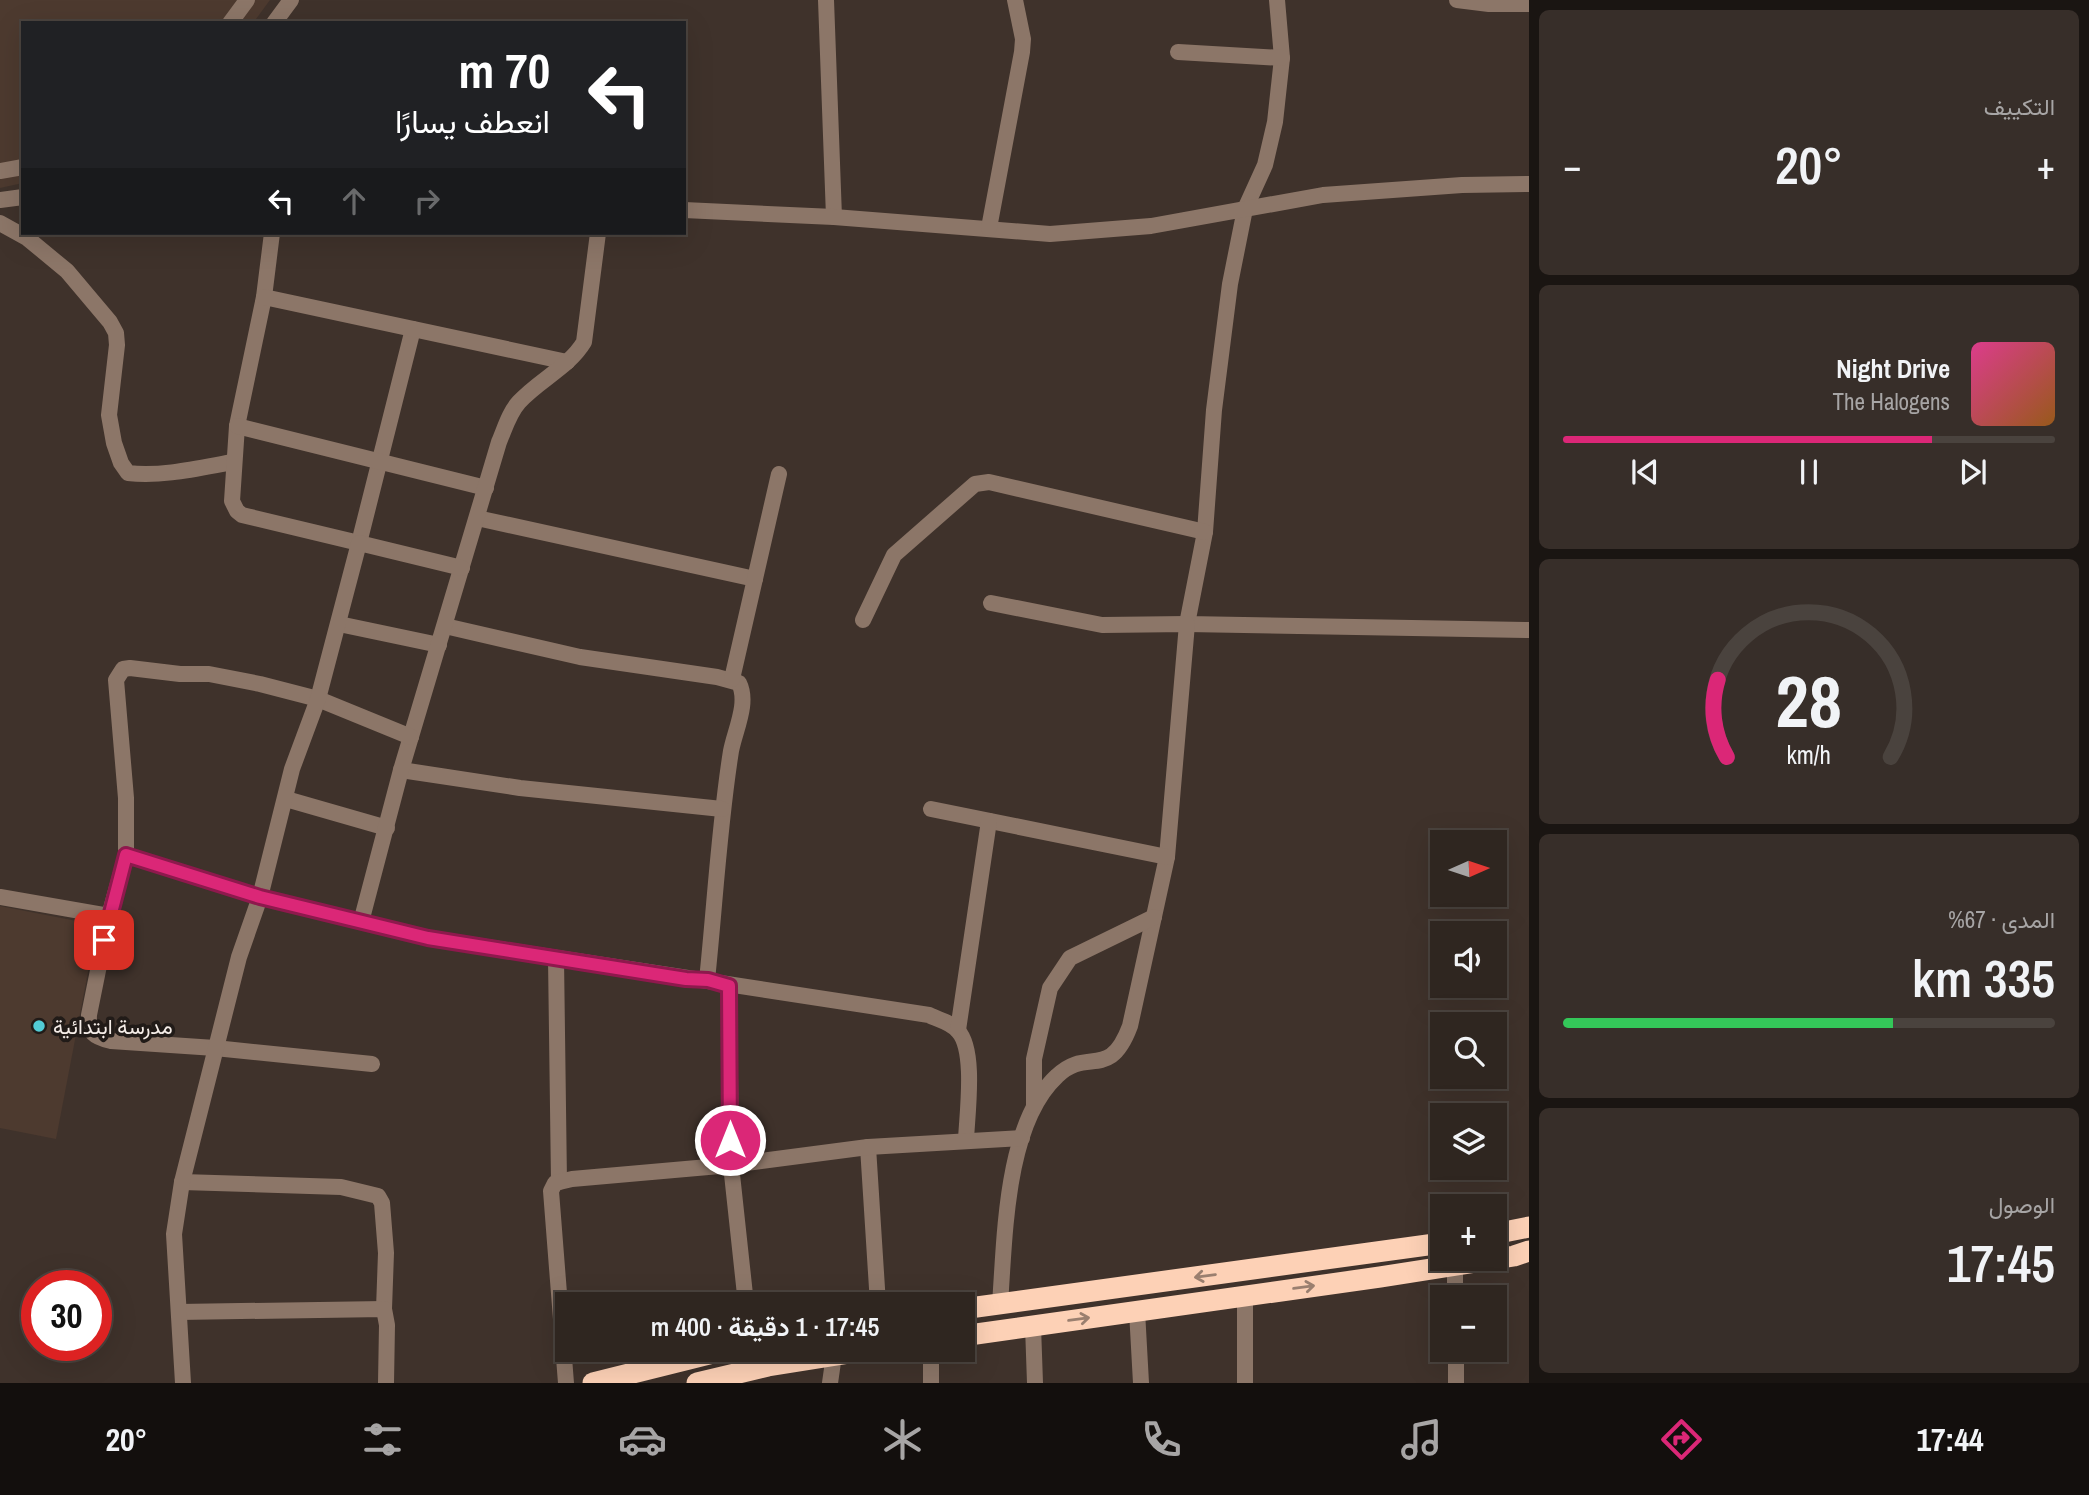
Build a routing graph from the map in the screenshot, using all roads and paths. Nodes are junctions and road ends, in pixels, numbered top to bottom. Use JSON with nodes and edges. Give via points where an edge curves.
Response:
{"nodes":[{"id":1,"x":247,"y":0,"type":"edge"},
{"id":2,"x":291,"y":0,"type":"edge"},
{"id":3,"x":826,"y":0,"type":"edge"},
{"id":4,"x":1015,"y":0,"type":"edge"},
{"id":5,"x":1277,"y":0,"type":"edge"},
{"id":6,"x":1457,"y":0,"type":"edge"},
{"id":7,"x":1529,"y":4,"type":"edge"},
{"id":8,"x":231,"y":21,"type":"edge"},
{"id":9,"x":275,"y":21,"type":"edge"},
{"id":10,"x":1178,"y":52,"type":"dead end"},
{"id":11,"x":1282,"y":58,"type":"junction"},
{"id":12,"x":21,"y":167,"type":"edge"},
{"id":13,"x":0,"y":171,"type":"edge"},
{"id":14,"x":1529,"y":184,"type":"edge"},
{"id":15,"x":21,"y":197,"type":"edge"},
{"id":16,"x":0,"y":201,"type":"edge"},
{"id":17,"x":1245,"y":209,"type":"junction"},
{"id":18,"x":686,"y":210,"type":"edge"},
{"id":19,"x":834,"y":217,"type":"junction"},
{"id":20,"x":0,"y":223,"type":"edge"},
{"id":21,"x":989,"y":228,"type":"junction"},
{"id":22,"x":21,"y":235,"type":"edge"},
{"id":23,"x":22,"y":235,"type":"edge"},
{"id":24,"x":272,"y":235,"type":"edge"},
{"id":25,"x":598,"y":235,"type":"edge"},
{"id":26,"x":264,"y":297,"type":"junction"},
{"id":27,"x":413,"y":330,"type":"junction"},
{"id":28,"x":567,"y":362,"type":"junction"},
{"id":29,"x":237,"y":425,"type":"junction"},
{"id":30,"x":233,"y":462,"type":"junction"},
{"id":31,"x":379,"y":463,"type":"junction"},
{"id":32,"x":779,"y":474,"type":"dead end"},
{"id":33,"x":486,"y":488,"type":"junction"},
{"id":34,"x":477,"y":518,"type":"junction"},
{"id":35,"x":1205,"y":532,"type":"junction"},
{"id":36,"x":359,"y":543,"type":"junction"},
{"id":37,"x":463,"y":568,"type":"junction"},
{"id":38,"x":755,"y":579,"type":"junction"},
{"id":39,"x":991,"y":603,"type":"dead end"},
{"id":40,"x":863,"y":620,"type":"dead end"},
{"id":41,"x":339,"y":624,"type":"junction"},
{"id":42,"x":1187,"y":624,"type":"junction"},
{"id":43,"x":445,"y":626,"type":"junction"},
{"id":44,"x":1529,"y":630,"type":"edge"},
{"id":45,"x":439,"y":645,"type":"junction"},
{"id":46,"x":732,"y":679,"type":"junction"},
{"id":47,"x":318,"y":699,"type":"junction"},
{"id":48,"x":411,"y":737,"type":"junction"},
{"id":49,"x":401,"y":770,"type":"junction"},
{"id":50,"x":286,"y":799,"type":"junction"},
{"id":51,"x":722,"y":809,"type":"junction"},
{"id":52,"x":931,"y":809,"type":"dead end"},
{"id":53,"x":989,"y":821,"type":"junction"},
{"id":54,"x":387,"y":828,"type":"junction"},
{"id":55,"x":126,"y":855,"type":"junction"},
{"id":56,"x":1167,"y":857,"type":"junction"},
{"id":57,"x":0,"y":897,"type":"edge"},
{"id":58,"x":260,"y":897,"type":"junction"},
{"id":59,"x":109,"y":916,"type":"junction"},
{"id":60,"x":1154,"y":917,"type":"junction"},
{"id":61,"x":361,"y":922,"type":"junction"},
{"id":62,"x":556,"y":958,"type":"junction"},
{"id":63,"x":708,"y":980,"type":"junction"},
{"id":64,"x":729,"y":986,"type":"junction"},
{"id":65,"x":958,"y":1030,"type":"junction"},
{"id":66,"x":215,"y":1048,"type":"junction"},
{"id":67,"x":372,"y":1064,"type":"dead end"},
{"id":68,"x":1034,"y":1105,"type":"junction"},
{"id":69,"x":1022,"y":1138,"type":"junction"},
{"id":70,"x":965,"y":1140,"type":"junction"},
{"id":71,"x":868,"y":1147,"type":"junction"},
{"id":72,"x":731,"y":1165,"type":"junction"},
{"id":73,"x":182,"y":1182,"type":"junction"},
{"id":74,"x":559,"y":1182,"type":"junction"},
{"id":75,"x":1529,"y":1227,"type":"edge"},
{"id":76,"x":1507,"y":1231,"type":"edge"},
{"id":77,"x":1430,"y":1245,"type":"edge"},
{"id":78,"x":1529,"y":1251,"type":"edge"},
{"id":79,"x":1507,"y":1257,"type":"edge"},
{"id":80,"x":1430,"y":1269,"type":"edge"},
{"id":81,"x":745,"y":1292,"type":"edge"},
{"id":82,"x":877,"y":1292,"type":"edge"},
{"id":83,"x":1245,"y":1295,"type":"junction"},
{"id":84,"x":1000,"y":1304,"type":"junction"},
{"id":85,"x":975,"y":1307,"type":"edge"},
{"id":86,"x":384,"y":1309,"type":"junction"},
{"id":87,"x":1137,"y":1311,"type":"junction"},
{"id":88,"x":179,"y":1312,"type":"junction"},
{"id":89,"x":1033,"y":1326,"type":"junction"},
{"id":90,"x":975,"y":1334,"type":"edge"},
{"id":91,"x":677,"y":1362,"type":"edge"},
{"id":92,"x":792,"y":1362,"type":"edge"},
{"id":93,"x":833,"y":1362,"type":"edge"},
{"id":94,"x":931,"y":1362,"type":"edge"},
{"id":95,"x":1456,"y":1362,"type":"edge"},
{"id":96,"x":183,"y":1383,"type":"edge"},
{"id":97,"x":386,"y":1383,"type":"edge"},
{"id":98,"x":566,"y":1383,"type":"edge"},
{"id":99,"x":593,"y":1383,"type":"edge"},
{"id":100,"x":697,"y":1383,"type":"edge"},
{"id":101,"x":830,"y":1383,"type":"edge"},
{"id":102,"x":931,"y":1383,"type":"edge"},
{"id":103,"x":1035,"y":1383,"type":"edge"},
{"id":104,"x":1140,"y":1383,"type":"edge"},
{"id":105,"x":1245,"y":1383,"type":"edge"},
{"id":106,"x":1456,"y":1383,"type":"edge"}],
"edges":[{"from":1,"to":8,"type":"street"},
{"from":2,"to":9,"type":"street"},
{"from":3,"to":19,"type":"street"},
{"from":4,"to":21,"type":"street","via":[[1022,52]]},
{"from":5,"to":11,"type":"street"},
{"from":6,"to":7,"type":"street"},
{"from":10,"to":11,"type":"street"},
{"from":11,"to":17,"type":"street","via":[[1265,165]]},
{"from":12,"to":13,"type":"street"},
{"from":14,"to":17,"type":"street","via":[[1323,195]]},
{"from":15,"to":16,"type":"street"},
{"from":17,"to":21,"type":"street","via":[[1151,226],[1050,234]]},
{"from":17,"to":35,"type":"street","via":[[1214,410]]},
{"from":18,"to":19,"type":"street"},
{"from":19,"to":21,"type":"street"},
{"from":20,"to":22,"type":"street"},
{"from":23,"to":30,"type":"street","via":[[67,271],[116,333],[109,415],[114,443],[128,473]]},
{"from":24,"to":26,"type":"street"},
{"from":25,"to":28,"type":"street","via":[[584,341]]},
{"from":26,"to":27,"type":"street"},
{"from":26,"to":29,"type":"street"},
{"from":27,"to":28,"type":"street"},
{"from":27,"to":31,"type":"street"},
{"from":28,"to":33,"type":"street","via":[[514,407]]},
{"from":29,"to":30,"type":"street"},
{"from":29,"to":31,"type":"street"},
{"from":30,"to":36,"type":"street","via":[[232,501],[242,515]]},
{"from":31,"to":33,"type":"street"},
{"from":31,"to":36,"type":"street"},
{"from":32,"to":38,"type":"street"},
{"from":33,"to":34,"type":"street"},
{"from":34,"to":37,"type":"street"},
{"from":34,"to":38,"type":"street"},
{"from":35,"to":40,"type":"street","via":[[989,482],[975,484],[894,555]]},
{"from":35,"to":42,"type":"street"},
{"from":36,"to":37,"type":"street"},
{"from":36,"to":41,"type":"street"},
{"from":37,"to":43,"type":"street"},
{"from":38,"to":46,"type":"street"},
{"from":39,"to":42,"type":"street","via":[[1102,625]]},
{"from":41,"to":45,"type":"street"},
{"from":41,"to":47,"type":"street"},
{"from":42,"to":44,"type":"street"},
{"from":42,"to":56,"type":"street"},
{"from":43,"to":45,"type":"street"},
{"from":43,"to":46,"type":"street","via":[[580,657]]},
{"from":45,"to":48,"type":"street"},
{"from":46,"to":51,"type":"street","via":[[742,690],[742,705]]},
{"from":47,"to":48,"type":"street"},
{"from":47,"to":50,"type":"street"},
{"from":47,"to":55,"type":"street","via":[[209,674],[123,669],[116,680]]},
{"from":48,"to":49,"type":"street"},
{"from":49,"to":51,"type":"street","via":[[520,788]]},
{"from":49,"to":54,"type":"street"},
{"from":50,"to":54,"type":"street"},
{"from":50,"to":58,"type":"street"},
{"from":51,"to":63,"type":"street"},
{"from":52,"to":53,"type":"street"},
{"from":53,"to":56,"type":"street"},
{"from":53,"to":65,"type":"street"},
{"from":54,"to":61,"type":"street"},
{"from":55,"to":58,"type":"street"},
{"from":55,"to":59,"type":"street"},
{"from":56,"to":60,"type":"street"},
{"from":57,"to":59,"type":"street"},
{"from":58,"to":61,"type":"street"},
{"from":58,"to":66,"type":"street"},
{"from":59,"to":66,"type":"street","via":[[89,1015],[93,1035],[111,1041]]},
{"from":60,"to":68,"type":"street","via":[[1121,1048],[1104,1060],[1071,1066],[1058,1074]]},
{"from":60,"to":68,"type":"street","via":[[1070,958],[1050,988],[1034,1059]]},
{"from":61,"to":62,"type":"street","via":[[428,938]]},
{"from":62,"to":63,"type":"street"},
{"from":62,"to":74,"type":"street"},
{"from":63,"to":64,"type":"street"},
{"from":64,"to":65,"type":"street","via":[[929,1015]]},
{"from":64,"to":72,"type":"street"},
{"from":65,"to":70,"type":"street","via":[[968,1066]]},
{"from":66,"to":67,"type":"street"},
{"from":66,"to":73,"type":"street"},
{"from":68,"to":69,"type":"street"},
{"from":69,"to":70,"type":"street"},
{"from":69,"to":84,"type":"street","via":[[1007,1209]]},
{"from":70,"to":71,"type":"street"},
{"from":71,"to":72,"type":"street"},
{"from":71,"to":82,"type":"street"},
{"from":72,"to":74,"type":"street"},
{"from":72,"to":81,"type":"street"},
{"from":73,"to":86,"type":"street","via":[[341,1187],[378,1196],[386,1253]]},
{"from":73,"to":88,"type":"street","via":[[174,1234]]},
{"from":74,"to":98,"type":"street","via":[[551,1191]]},
{"from":75,"to":76,"type":"highway"},
{"from":77,"to":84,"type":"highway","one_way":true},
{"from":78,"to":79,"type":"highway"},
{"from":83,"to":80,"type":"highway","one_way":true},
{"from":83,"to":87,"type":"highway"},
{"from":83,"to":105,"type":"street"},
{"from":84,"to":85,"type":"highway"},
{"from":86,"to":88,"type":"street"},
{"from":86,"to":97,"type":"street"},
{"from":89,"to":87,"type":"highway","one_way":true},
{"from":87,"to":104,"type":"street"},
{"from":88,"to":96,"type":"street"},
{"from":89,"to":90,"type":"highway"},
{"from":89,"to":103,"type":"street"},
{"from":91,"to":99,"type":"highway"},
{"from":92,"to":100,"type":"highway"},
{"from":93,"to":101,"type":"street"},
{"from":94,"to":102,"type":"street"},
{"from":95,"to":106,"type":"street"}]}
